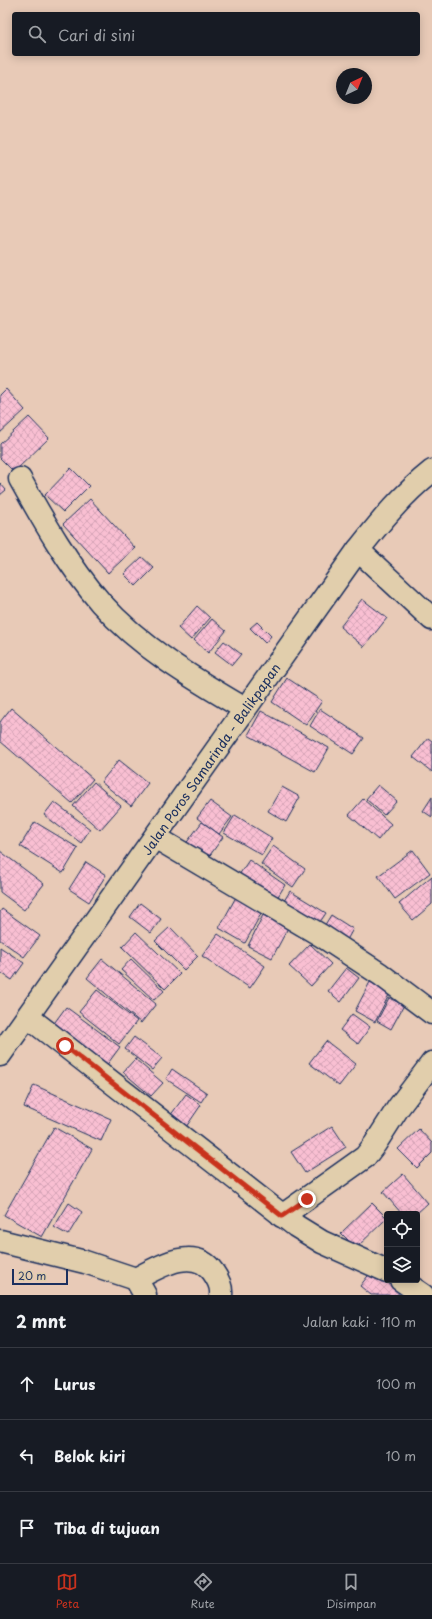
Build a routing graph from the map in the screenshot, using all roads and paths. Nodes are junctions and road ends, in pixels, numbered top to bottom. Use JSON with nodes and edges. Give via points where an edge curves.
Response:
{"nodes":[{"id":1,"x":432,"y":471,"type":"edge"},
{"id":2,"x":20,"y":479,"type":"dead end"},
{"id":3,"x":358,"y":550,"type":"junction"},
{"id":4,"x":432,"y":619,"type":"edge"},
{"id":5,"x":245,"y":709,"type":"junction"},
{"id":6,"x":155,"y":837,"type":"junction"},
{"id":7,"x":432,"y":1013,"type":"edge"},
{"id":8,"x":28,"y":1016,"type":"junction"},
{"id":9,"x":0,"y":1055,"type":"edge"},
{"id":10,"x":432,"y":1063,"type":"edge"},
{"id":11,"x":282,"y":1216,"type":"junction"},
{"id":12,"x":0,"y":1241,"type":"edge"},
{"id":13,"x":384,"y":1270,"type":"edge"},
{"id":14,"x":405,"y":1283,"type":"edge"},
{"id":15,"x":141,"y":1287,"type":"edge"},
{"id":16,"x":221,"y":1295,"type":"edge"},
{"id":17,"x":423,"y":1295,"type":"edge"}],
"edges":[{"from":1,"to":3,"type":"main road","name":"Jalan Poros Samarinda - Balikpapan","via":[[388,512]]},
{"from":2,"to":5,"type":"main road","via":[[77,574],[102,604],[171,664]]},
{"from":3,"to":4,"type":"main road"},
{"from":3,"to":5,"type":"main road","name":"Jalan Poros Samarinda - Balikpapan"},
{"from":5,"to":6,"type":"main road","name":"Jalan Poros Samarinda - Balikpapan"},
{"from":6,"to":7,"type":"main road","via":[[322,936],[380,974]]},
{"from":6,"to":8,"type":"main road","name":"Jalan Poros Samarinda - Balikpapan"},
{"from":8,"to":9,"type":"main road","name":"Jalan Poros Samarinda - Balikpapan"},
{"from":8,"to":11,"type":"main road"},
{"from":10,"to":11,"type":"main road","via":[[365,1157]]},
{"from":11,"to":13,"type":"main road","via":[[322,1242]]},
{"from":12,"to":15,"type":"main road","via":[[85,1262]]},
{"from":14,"to":17,"type":"main road"},
{"from":15,"to":16,"type":"main road","via":[[162,1264],[194,1259],[210,1267],[218,1279]]}]}
